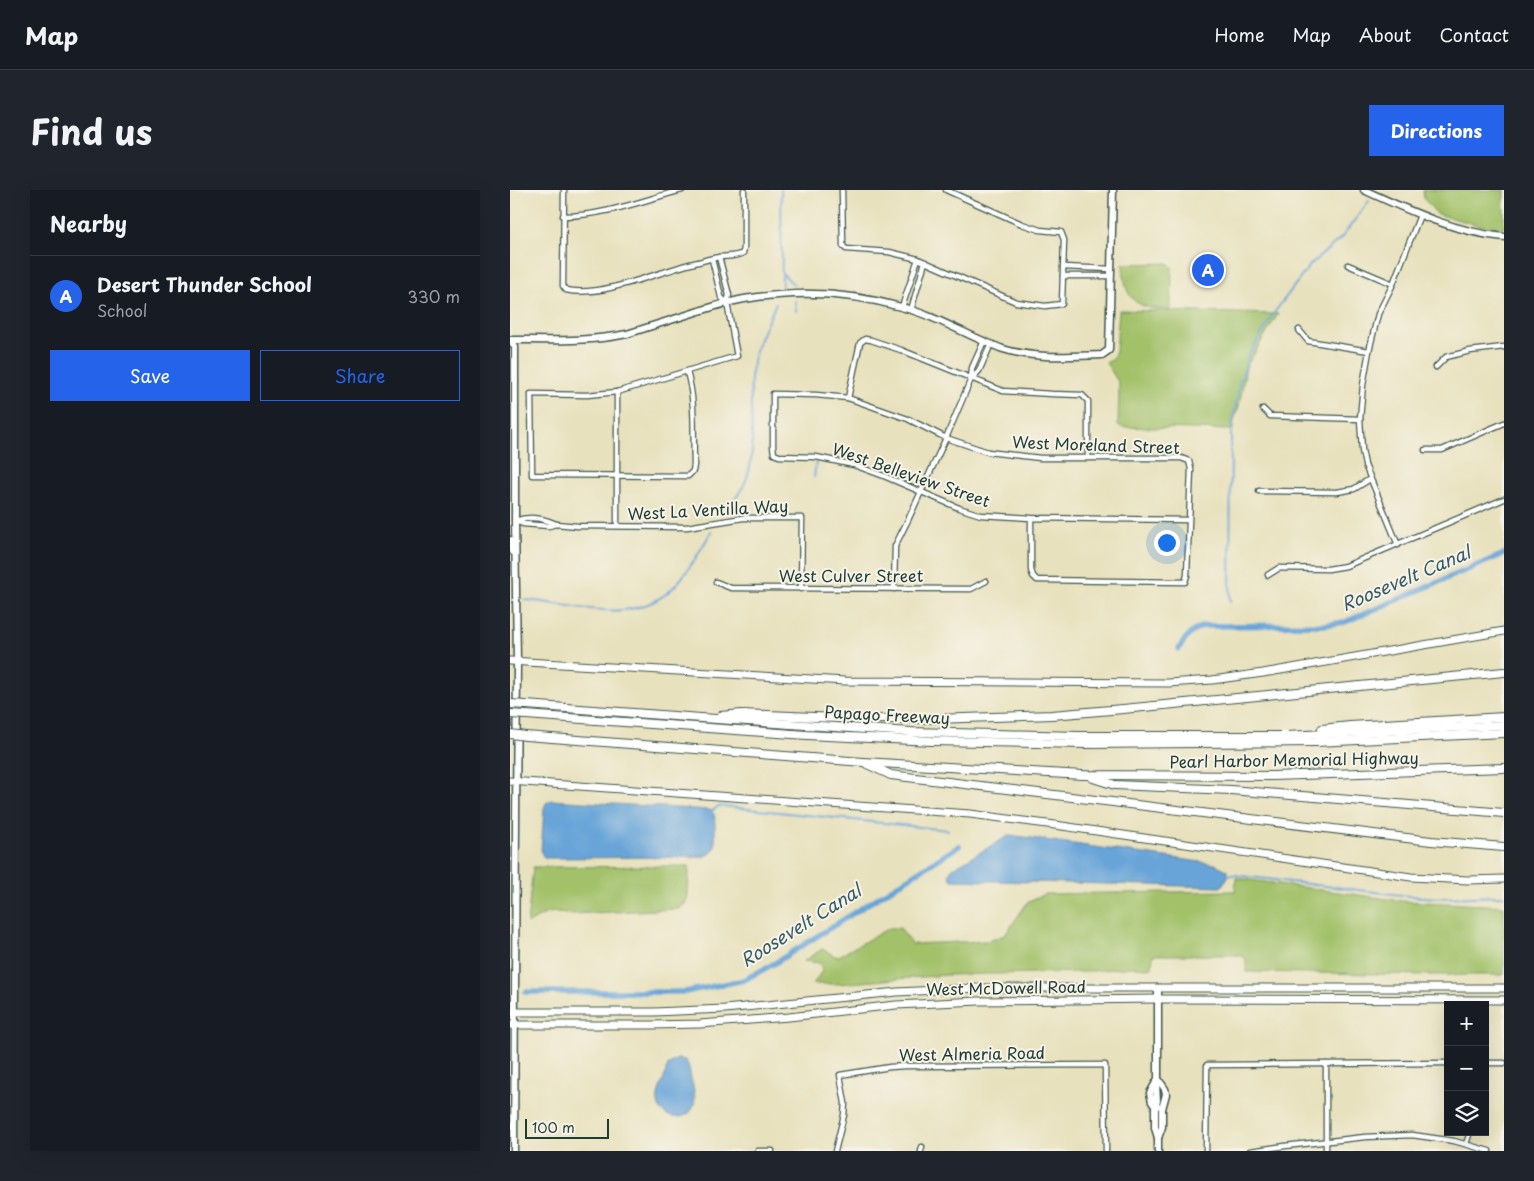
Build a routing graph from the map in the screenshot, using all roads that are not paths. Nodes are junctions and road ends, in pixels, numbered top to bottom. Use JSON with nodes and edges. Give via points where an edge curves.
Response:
{"nodes":[{"id":1,"x":564,"y":190,"type":"edge"},
{"id":2,"x":682,"y":190,"type":"edge"},
{"id":3,"x":744,"y":190,"type":"edge"},
{"id":4,"x":842,"y":190,"type":"edge"},
{"id":5,"x":946,"y":190,"type":"edge"},
{"id":6,"x":1113,"y":190,"type":"edge"},
{"id":7,"x":1364,"y":190,"type":"edge"},
{"id":8,"x":958,"y":192,"type":"edge"},
{"id":9,"x":1420,"y":215,"type":"junction"},
{"id":10,"x":563,"y":216,"type":"junction"},
{"id":11,"x":1504,"y":237,"type":"edge"},
{"id":12,"x":720,"y":257,"type":"junction"},
{"id":13,"x":712,"y":258,"type":"junction"},
{"id":14,"x":918,"y":259,"type":"junction"},
{"id":15,"x":926,"y":262,"type":"junction"},
{"id":16,"x":1348,"y":265,"type":"dead end"},
{"id":17,"x":1063,"y":267,"type":"junction"},
{"id":18,"x":1111,"y":269,"type":"junction"},
{"id":19,"x":1063,"y":276,"type":"junction"},
{"id":20,"x":1111,"y":276,"type":"junction"},
{"id":21,"x":1392,"y":284,"type":"junction"},
{"id":22,"x":727,"y":303,"type":"junction"},
{"id":23,"x":902,"y":307,"type":"junction"},
{"id":24,"x":911,"y":310,"type":"junction"},
{"id":25,"x":1298,"y":330,"type":"dead end"},
{"id":26,"x":510,"y":340,"type":"edge"},
{"id":27,"x":984,"y":341,"type":"junction"},
{"id":28,"x":991,"y":344,"type":"junction"},
{"id":29,"x":1504,"y":347,"type":"edge"},
{"id":30,"x":1369,"y":351,"type":"junction"},
{"id":31,"x":1436,"y":367,"type":"dead end"},
{"id":32,"x":687,"y":372,"type":"junction"},
{"id":33,"x":971,"y":379,"type":"junction"},
{"id":34,"x":617,"y":392,"type":"junction"},
{"id":35,"x":848,"y":398,"type":"junction"},
{"id":36,"x":1263,"y":409,"type":"dead end"},
{"id":37,"x":1360,"y":419,"type":"junction"},
{"id":38,"x":1504,"y":422,"type":"edge"},
{"id":39,"x":946,"y":438,"type":"junction"},
{"id":40,"x":1425,"y":450,"type":"dead end"},
{"id":41,"x":774,"y":454,"type":"joint"},
{"id":42,"x":1088,"y":457,"type":"junction"},
{"id":43,"x":618,"y":475,"type":"junction"},
{"id":44,"x":1370,"y":480,"type":"junction"},
{"id":45,"x":1259,"y":491,"type":"dead end"},
{"id":46,"x":922,"y":492,"type":"junction"},
{"id":47,"x":1504,"y":498,"type":"edge"},
{"id":48,"x":1031,"y":518,"type":"junction"},
{"id":49,"x":512,"y":519,"type":"edge"},
{"id":50,"x":1189,"y":520,"type":"junction"},
{"id":51,"x":617,"y":526,"type":"junction"},
{"id":52,"x":510,"y":540,"type":"edge"},
{"id":53,"x":1398,"y":545,"type":"junction"},
{"id":54,"x":516,"y":558,"type":"junction"},
{"id":55,"x":1268,"y":576,"type":"dead end"},
{"id":56,"x":986,"y":581,"type":"dead end"},
{"id":57,"x":716,"y":582,"type":"dead end"},
{"id":58,"x":801,"y":589,"type":"junction"},
{"id":59,"x":894,"y":589,"type":"junction"},
{"id":60,"x":1504,"y":631,"type":"edge"},
{"id":61,"x":514,"y":661,"type":"edge"},
{"id":62,"x":1504,"y":672,"type":"edge"},
{"id":63,"x":510,"y":704,"type":"edge"},
{"id":64,"x":510,"y":714,"type":"edge"},
{"id":65,"x":1504,"y":717,"type":"edge"},
{"id":66,"x":701,"y":718,"type":"junction"},
{"id":67,"x":1504,"y":725,"type":"edge"},
{"id":68,"x":1504,"y":733,"type":"edge"},
{"id":69,"x":510,"y":734,"type":"edge"},
{"id":70,"x":1263,"y":736,"type":"junction"},
{"id":71,"x":863,"y":762,"type":"junction"},
{"id":72,"x":1504,"y":768,"type":"edge"},
{"id":73,"x":1084,"y":775,"type":"junction"},
{"id":74,"x":513,"y":781,"type":"edge"},
{"id":75,"x":1504,"y":813,"type":"edge"},
{"id":76,"x":1504,"y":847,"type":"edge"},
{"id":77,"x":1504,"y":879,"type":"edge"},
{"id":78,"x":1158,"y":988,"type":"junction"},
{"id":79,"x":1504,"y":988,"type":"edge"},
{"id":80,"x":1158,"y":999,"type":"junction"},
{"id":81,"x":1504,"y":1000,"type":"edge"},
{"id":82,"x":512,"y":1012,"type":"edge"},
{"id":83,"x":512,"y":1025,"type":"edge"},
{"id":84,"x":1444,"y":1063,"type":"edge"},
{"id":85,"x":1489,"y":1063,"type":"edge"},
{"id":86,"x":1504,"y":1063,"type":"edge"},
{"id":87,"x":1326,"y":1064,"type":"junction"},
{"id":88,"x":1157,"y":1081,"type":"junction"},
{"id":89,"x":1155,"y":1106,"type":"junction"},
{"id":90,"x":1162,"y":1106,"type":"junction"},
{"id":91,"x":1469,"y":1136,"type":"edge"},
{"id":92,"x":1158,"y":1138,"type":"junction"},
{"id":93,"x":1326,"y":1141,"type":"junction"},
{"id":94,"x":1466,"y":1144,"type":"junction"},
{"id":95,"x":514,"y":1151,"type":"edge"},
{"id":96,"x":758,"y":1151,"type":"edge"},
{"id":97,"x":772,"y":1151,"type":"edge"},
{"id":98,"x":835,"y":1151,"type":"edge"},
{"id":99,"x":1106,"y":1151,"type":"edge"},
{"id":100,"x":1158,"y":1151,"type":"edge"},
{"id":101,"x":1206,"y":1151,"type":"edge"},
{"id":102,"x":1250,"y":1151,"type":"edge"},
{"id":103,"x":1326,"y":1151,"type":"edge"},
{"id":104,"x":1489,"y":1151,"type":"edge"}],
"edges":[{"from":1,"to":10,"type":"street"},
{"from":2,"to":10,"type":"street","via":[[600,213]]},
{"from":3,"to":12,"type":"street","via":[[743,253]]},
{"from":4,"to":14,"type":"street","via":[[843,246],[846,249],[889,252]]},
{"from":5,"to":8,"type":"street"},
{"from":6,"to":18,"type":"street"},
{"from":7,"to":9,"type":"street"},
{"from":8,"to":17,"type":"street","via":[[1022,224],[1061,232],[1064,240]]},
{"from":9,"to":11,"type":"street","via":[[1471,232]]},
{"from":9,"to":21,"type":"street"},
{"from":10,"to":13,"type":"street","via":[[563,286],[566,290],[590,291]]},
{"from":12,"to":13,"type":"street"},
{"from":12,"to":22,"type":"street"},
{"from":13,"to":22,"type":"street","via":[[721,297]]},
{"from":14,"to":15,"type":"street"},
{"from":14,"to":23,"type":"street"},
{"from":15,"to":19,"type":"street","via":[[1016,302],[1045,306],[1062,304]]},
{"from":15,"to":24,"type":"street"},
{"from":16,"to":21,"type":"street"},
{"from":17,"to":18,"type":"street"},
{"from":17,"to":19,"type":"street"},
{"from":18,"to":20,"type":"street"},
{"from":19,"to":20,"type":"street"},
{"from":20,"to":28,"type":"street","via":[[1109,350],[1105,354],[1034,355]]},
{"from":21,"to":30,"type":"street","via":[[1378,314]]},
{"from":22,"to":23,"type":"street","via":[[780,294],[826,293]]},
{"from":22,"to":26,"type":"street","via":[[611,337]]},
{"from":22,"to":32,"type":"street","via":[[737,356]]},
{"from":23,"to":24,"type":"street"},
{"from":24,"to":27,"type":"street"},
{"from":25,"to":30,"type":"street","via":[[1308,341]]},
{"from":26,"to":49,"type":"street","via":[[515,347]]},
{"from":27,"to":28,"type":"street"},
{"from":27,"to":33,"type":"street","via":[[972,368]]},
{"from":28,"to":33,"type":"street","via":[[979,371]]},
{"from":29,"to":31,"type":"street","via":[[1470,350],[1446,357]]},
{"from":30,"to":37,"type":"street"},
{"from":32,"to":34,"type":"street"},
{"from":32,"to":43,"type":"street","via":[[694,408],[693,471],[688,476]]},
{"from":33,"to":35,"type":"street","via":[[865,339],[860,343]]},
{"from":33,"to":39,"type":"street"},
{"from":33,"to":42,"type":"street","via":[[1003,391],[1082,395],[1088,401]]},
{"from":34,"to":43,"type":"street"},
{"from":34,"to":43,"type":"street","via":[[531,394],[532,475]]},
{"from":35,"to":39,"type":"street","name":"West Moreland Street","via":[[908,419]]},
{"from":35,"to":41,"type":"street","name":"West Moreland Street","via":[[773,394]]},
{"from":36,"to":37,"type":"street","via":[[1270,416]]},
{"from":37,"to":44,"type":"street","via":[[1362,450]]},
{"from":38,"to":40,"type":"street","via":[[1442,450]]},
{"from":39,"to":42,"type":"street","name":"West Moreland Street","via":[[988,452],[1040,458]]},
{"from":39,"to":46,"type":"street"},
{"from":41,"to":46,"type":"street","name":"West Belleview Street","via":[[836,460]]},
{"from":42,"to":50,"type":"street","name":"West Moreland Street","via":[[1181,458],[1189,461]]},
{"from":43,"to":51,"type":"street"},
{"from":44,"to":45,"type":"street","via":[[1337,492]]},
{"from":44,"to":53,"type":"street"},
{"from":46,"to":48,"type":"street","name":"West Belleview Street","via":[[981,515]]},
{"from":46,"to":59,"type":"street","via":[[895,546]]},
{"from":47,"to":53,"type":"street"},
{"from":48,"to":50,"type":"street","name":"West Belleview Street"},
{"from":48,"to":50,"type":"street","via":[[1031,570],[1037,580],[1185,582],[1188,575]]},
{"from":49,"to":51,"type":"street","name":"West La Ventilla Way","via":[[523,524],[549,526]]},
{"from":49,"to":54,"type":"street"},
{"from":51,"to":58,"type":"street","name":"West La Ventilla Way","via":[[687,527],[743,518],[802,518]]},
{"from":52,"to":54,"type":"street"},
{"from":53,"to":55,"type":"street","via":[[1338,568],[1279,568]]},
{"from":54,"to":61,"type":"street"},
{"from":56,"to":59,"type":"street","name":"West Culver Street","via":[[971,589]]},
{"from":57,"to":58,"type":"street","name":"West Culver Street","via":[[730,588]]},
{"from":58,"to":59,"type":"street","name":"West Culver Street"},
{"from":60,"to":61,"type":"main road","via":[[1263,673],[1168,683],[837,681]]},
{"from":61,"to":74,"type":"street"},
{"from":62,"to":66,"type":"highway","via":[[1044,715],[861,719],[742,714]]},
{"from":63,"to":66,"type":"highway","name":"Papago Freeway","bridge":true},
{"from":64,"to":68,"type":"highway","bridge":true,"via":[[806,736],[1086,744],[1306,742]]},
{"from":65,"to":70,"type":"highway","via":[[1350,726]]},
{"from":66,"to":70,"type":"highway","name":"Papago Freeway","via":[[911,732]]},
{"from":67,"to":70,"type":"highway","name":"Pearl Harbor Memorial Highway"},
{"from":69,"to":71,"type":"highway","bridge":true},
{"from":71,"to":73,"type":"highway"},
{"from":71,"to":76,"type":"highway","via":[[891,775],[1362,833]]},
{"from":72,"to":73,"type":"highway","name":"Pearl Harbor Memorial Highway","via":[[1273,776]]},
{"from":73,"to":75,"type":"highway","via":[[1115,785],[1231,790]]},
{"from":74,"to":77,"type":"main road","via":[[970,814],[1412,877]]},
{"from":74,"to":82,"type":"street"},
{"from":78,"to":79,"type":"main road","name":"West McDowell Road"},
{"from":78,"to":80,"type":"street"},
{"from":78,"to":82,"type":"main road","name":"West McDowell Road","via":[[978,988],[725,1009]]},
{"from":80,"to":81,"type":"main road","name":"West McDowell Road"},
{"from":80,"to":83,"type":"main road","name":"West McDowell Road","via":[[979,1001],[677,1025]]},
{"from":80,"to":88,"type":"street"},
{"from":82,"to":83,"type":"street"},
{"from":83,"to":95,"type":"street"},
{"from":84,"to":87,"type":"street"},
{"from":85,"to":86,"type":"street"},
{"from":87,"to":93,"type":"street"},
{"from":87,"to":101,"type":"street","via":[[1207,1065]]},
{"from":88,"to":89,"type":"street"},
{"from":88,"to":90,"type":"street","via":[[1166,1094]]},
{"from":89,"to":90,"type":"street"},
{"from":89,"to":92,"type":"street"},
{"from":90,"to":92,"type":"street","via":[[1162,1128]]},
{"from":91,"to":94,"type":"street"},
{"from":92,"to":100,"type":"street"},
{"from":93,"to":94,"type":"street","via":[[1412,1135]]},
{"from":93,"to":102,"type":"street"},
{"from":93,"to":103,"type":"street"},
{"from":94,"to":104,"type":"street"},
{"from":96,"to":97,"type":"street"},
{"from":98,"to":99,"type":"street","name":"West Almeria Road","via":[[845,1103],[840,1075],[905,1066],[1106,1065]]}]}
